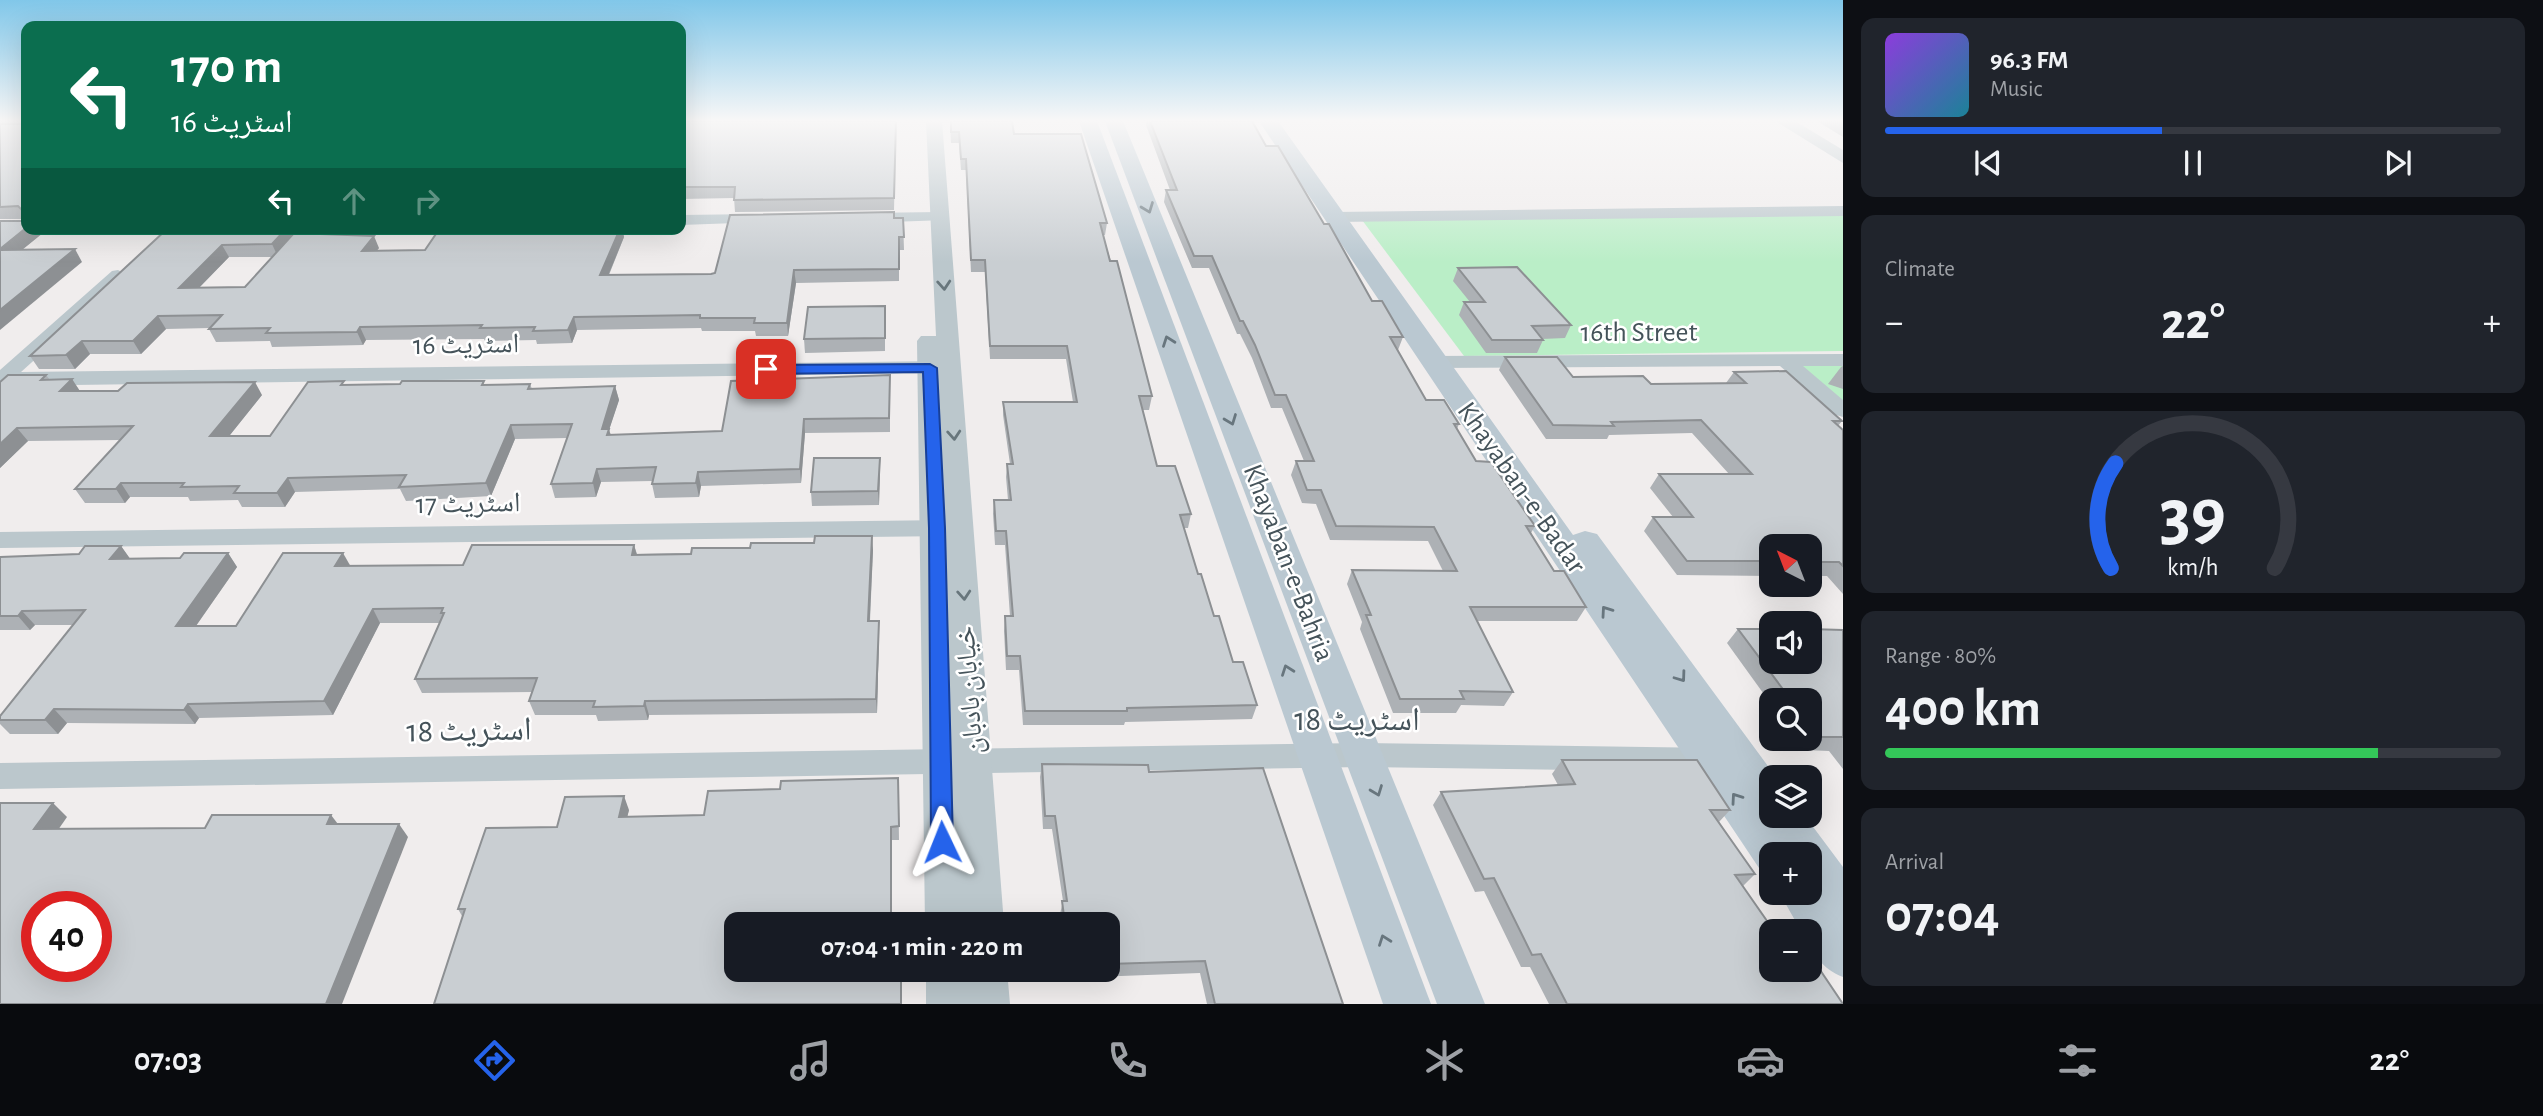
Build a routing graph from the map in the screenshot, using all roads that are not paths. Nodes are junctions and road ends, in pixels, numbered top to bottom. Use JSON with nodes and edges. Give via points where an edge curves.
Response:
{"nodes":[{"id":1,"x":926,"y":168,"type":"edge"},
{"id":2,"x":933,"y":168,"type":"edge"},
{"id":3,"x":1105,"y":168,"type":"edge"},
{"id":4,"x":1132,"y":168,"type":"edge"},
{"id":5,"x":1305,"y":168,"type":"edge"},
{"id":6,"x":1315,"y":168,"type":"edge"},
{"id":7,"x":1843,"y":211,"type":"edge"},
{"id":8,"x":932,"y":217,"type":"junction"},
{"id":9,"x":1344,"y":217,"type":"junction"},
{"id":10,"x":775,"y":219,"type":"edge"},
{"id":11,"x":843,"y":219,"type":"edge"},
{"id":12,"x":686,"y":220,"type":"edge"},
{"id":13,"x":131,"y":264,"type":"edge"},
{"id":14,"x":1843,"y":360,"type":"edge"},
{"id":15,"x":1786,"y":361,"type":"junction"},
{"id":16,"x":1445,"y":362,"type":"junction"},
{"id":17,"x":940,"y":367,"type":"junction"},
{"id":18,"x":1,"y":379,"type":"edge"},
{"id":19,"x":1843,"y":411,"type":"edge"},
{"id":20,"x":948,"y":528,"type":"junction"},
{"id":21,"x":0,"y":540,"type":"edge"},
{"id":22,"x":1363,"y":755,"type":"junction"},
{"id":23,"x":1319,"y":757,"type":"junction"},
{"id":24,"x":956,"y":760,"type":"junction"},
{"id":25,"x":1710,"y":760,"type":"junction"},
{"id":26,"x":1741,"y":760,"type":"junction"},
{"id":27,"x":0,"y":776,"type":"edge"},
{"id":28,"x":1759,"y":786,"type":"edge"},
{"id":29,"x":1766,"y":842,"type":"edge"},
{"id":30,"x":1822,"y":874,"type":"edge"},
{"id":31,"x":1843,"y":904,"type":"edge"},
{"id":32,"x":1810,"y":905,"type":"edge"},
{"id":33,"x":946,"y":912,"type":"edge"},
{"id":34,"x":982,"y":912,"type":"edge"},
{"id":35,"x":1843,"y":954,"type":"edge"},
{"id":36,"x":947,"y":982,"type":"edge"},
{"id":37,"x":987,"y":982,"type":"edge"},
{"id":38,"x":948,"y":1004,"type":"edge"},
{"id":39,"x":988,"y":1004,"type":"edge"},
{"id":40,"x":1407,"y":1004,"type":"edge"},
{"id":41,"x":1461,"y":1004,"type":"edge"}],
"edges":[{"from":1,"to":8,"type":"street","name":"خیابان بادبان"},
{"from":2,"to":8,"type":"street","name":"خیابان بادبان"},
{"from":23,"to":3,"type":"main road","name":"Khayaban-e-Bahria","one_way":true},
{"from":4,"to":22,"type":"main road","name":"Khayaban-e-Bahria","one_way":true},
{"from":5,"to":9,"type":"main road","name":"Khayaban-e-Badar"},
{"from":6,"to":9,"type":"main road","name":"Khayaban-e-Badar"},
{"from":7,"to":9,"type":"street"},
{"from":8,"to":11,"type":"street"},
{"from":8,"to":17,"type":"street","name":"خیابان بادبان"},
{"from":9,"to":16,"type":"main road","name":"Khayaban-e-Badar"},
{"from":10,"to":12,"type":"street"},
{"from":13,"to":18,"type":"street"},
{"from":14,"to":15,"type":"street","name":"16th Street"},
{"from":15,"to":16,"type":"street","name":"16th Street"},
{"from":15,"to":19,"type":"street"},
{"from":25,"to":16,"type":"main road","name":"Khayaban-e-Badar","one_way":true},
{"from":16,"to":26,"type":"main road","name":"Khayaban-e-Badar","one_way":true},
{"from":17,"to":18,"type":"street","name":"اسٹریٹ 16"},
{"from":17,"to":20,"type":"street","name":"خیابان بادبان"},
{"from":20,"to":21,"type":"street","name":"اسٹریٹ 17"},
{"from":20,"to":24,"type":"street","name":"خیابان بادبان"},
{"from":22,"to":23,"type":"street","name":"اسٹریٹ 18"},
{"from":22,"to":25,"type":"street","name":"اسٹریٹ 18"},
{"from":22,"to":41,"type":"main road","name":"Khayaban-e-Bahria","one_way":true},
{"from":23,"to":24,"type":"street","name":"اسٹریٹ 18"},
{"from":40,"to":23,"type":"main road","name":"Khayaban-e-Bahria","one_way":true},
{"from":24,"to":27,"type":"street","name":"اسٹریٹ 18"},
{"from":24,"to":33,"type":"street","name":"خیابان بادبان"},
{"from":24,"to":34,"type":"street","name":"خیابان بادبان"},
{"from":25,"to":26,"type":"street","name":"اسٹریٹ 18"},
{"from":29,"to":25,"type":"main road","name":"Khayaban-e-Badar","one_way":true},
{"from":26,"to":28,"type":"main road","name":"Khayaban-e-Badar"},
{"from":30,"to":31,"type":"main road"},
{"from":32,"to":35,"type":"main road"},
{"from":36,"to":38,"type":"street"},
{"from":37,"to":39,"type":"street"}]}
